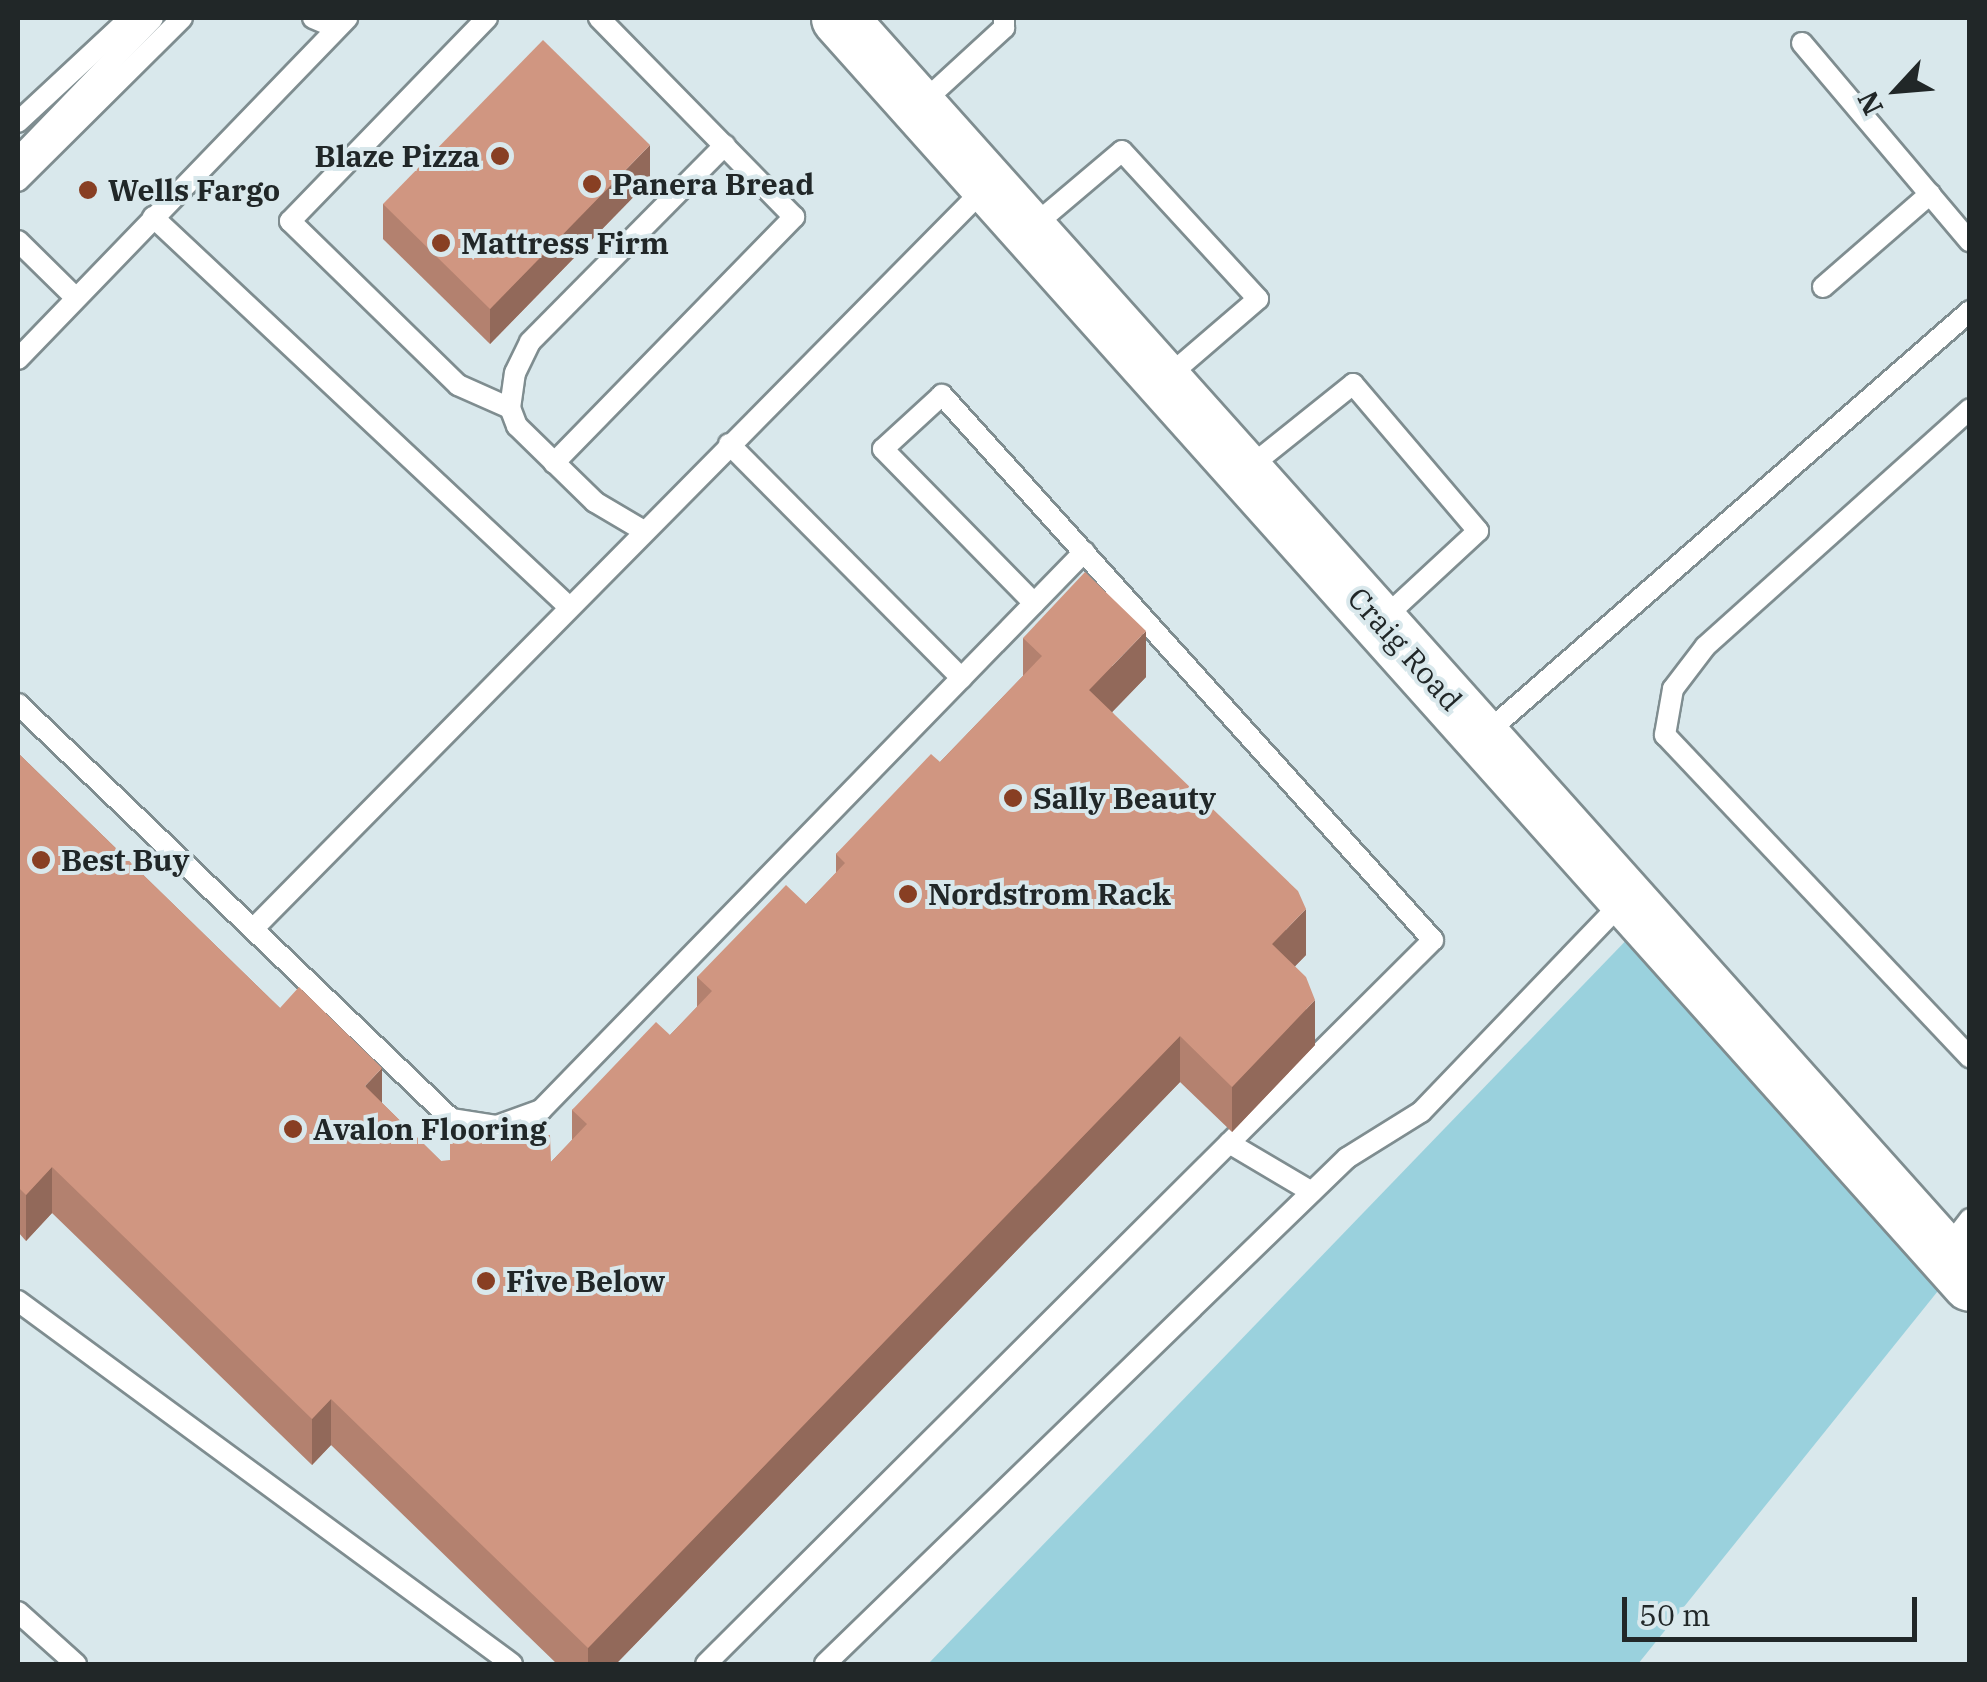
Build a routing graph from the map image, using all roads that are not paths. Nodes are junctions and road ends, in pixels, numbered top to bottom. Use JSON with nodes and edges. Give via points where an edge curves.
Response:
{"nodes":[{"id":1,"x":130,"y":18,"type":"edge"},
{"id":2,"x":154,"y":18,"type":"edge"},
{"id":3,"x":182,"y":18,"type":"edge"},
{"id":4,"x":313,"y":18,"type":"edge"},
{"id":5,"x":488,"y":18,"type":"edge"},
{"id":6,"x":598,"y":18,"type":"edge"},
{"id":7,"x":839,"y":18,"type":"edge"},
{"id":8,"x":1004,"y":18,"type":"edge"},
{"id":9,"x":341,"y":23,"type":"edge"},
{"id":10,"x":1802,"y":44,"type":"dead end"},
{"id":11,"x":921,"y":104,"type":"junction"},
{"id":12,"x":18,"y":122,"type":"edge"},
{"id":13,"x":724,"y":145,"type":"junction"},
{"id":14,"x":18,"y":158,"type":"edge"},
{"id":15,"x":18,"y":181,"type":"edge"},
{"id":16,"x":990,"y":183,"type":"junction"},
{"id":17,"x":1930,"y":194,"type":"junction"},
{"id":18,"x":153,"y":216,"type":"junction"},
{"id":19,"x":1031,"y":228,"type":"junction"},
{"id":20,"x":18,"y":241,"type":"edge"},
{"id":21,"x":1970,"y":242,"type":"edge"},
{"id":22,"x":1823,"y":287,"type":"dead end"},
{"id":23,"x":76,"y":298,"type":"junction"},
{"id":24,"x":1970,"y":311,"type":"edge"},
{"id":25,"x":18,"y":359,"type":"edge"},
{"id":26,"x":1164,"y":379,"type":"junction"},
{"id":27,"x":510,"y":408,"type":"junction"},
{"id":28,"x":1970,"y":408,"type":"edge"},
{"id":29,"x":729,"y":444,"type":"junction"},
{"id":30,"x":554,"y":463,"type":"junction"},
{"id":31,"x":1246,"y":470,"type":"junction"},
{"id":32,"x":644,"y":531,"type":"junction"},
{"id":33,"x":1084,"y":552,"type":"junction"},
{"id":34,"x":1034,"y":603,"type":"junction"},
{"id":35,"x":568,"y":606,"type":"junction"},
{"id":36,"x":1380,"y":621,"type":"junction"},
{"id":37,"x":961,"y":678,"type":"junction"},
{"id":38,"x":18,"y":704,"type":"edge"},
{"id":39,"x":1482,"y":736,"type":"junction"},
{"id":40,"x":1626,"y":897,"type":"junction"},
{"id":41,"x":254,"y":928,"type":"junction"},
{"id":42,"x":1970,"y":1058,"type":"edge"},
{"id":43,"x":1230,"y":1143,"type":"junction"},
{"id":44,"x":1312,"y":1192,"type":"junction"},
{"id":45,"x":1961,"y":1252,"type":"edge"},
{"id":46,"x":18,"y":1301,"type":"edge"},
{"id":47,"x":18,"y":1612,"type":"edge"},
{"id":48,"x":76,"y":1664,"type":"edge"},
{"id":49,"x":512,"y":1664,"type":"edge"},
{"id":50,"x":706,"y":1664,"type":"edge"},
{"id":51,"x":825,"y":1664,"type":"edge"}],
"edges":[{"from":1,"to":12,"type":"lane"},
{"from":2,"to":14,"type":"lane"},
{"from":3,"to":15,"type":"lane"},
{"from":4,"to":9,"type":"lane"},
{"from":5,"to":27,"type":"lane","via":[[290,221],[458,385]]},
{"from":6,"to":13,"type":"lane"},
{"from":7,"to":11,"type":"main road","name":"Craig Road"},
{"from":8,"to":11,"type":"lane","via":[[1004,28]]},
{"from":9,"to":18,"type":"lane"},
{"from":10,"to":17,"type":"lane"},
{"from":11,"to":16,"type":"main road","name":"Craig Road"},
{"from":13,"to":27,"type":"lane","via":[[530,342],[514,373]]},
{"from":13,"to":30,"type":"lane","via":[[794,217]]},
{"from":16,"to":19,"type":"main road","name":"Craig Road"},
{"from":16,"to":29,"type":"lane"},
{"from":17,"to":21,"type":"lane"},
{"from":17,"to":22,"type":"lane"},
{"from":18,"to":23,"type":"lane"},
{"from":18,"to":35,"type":"lane"},
{"from":19,"to":26,"type":"main road","name":"Craig Road"},
{"from":19,"to":26,"type":"lane","via":[[1122,151],[1258,299]]},
{"from":20,"to":23,"type":"lane"},
{"from":23,"to":25,"type":"lane"},
{"from":24,"to":39,"type":"lane"},
{"from":26,"to":31,"type":"main road","name":"Craig Road"},
{"from":27,"to":30,"type":"lane","via":[[517,426]]},
{"from":28,"to":42,"type":"lane","via":[[1705,647],[1673,689],[1665,735]]},
{"from":29,"to":32,"type":"lane"},
{"from":29,"to":37,"type":"lane"},
{"from":30,"to":32,"type":"lane","via":[[595,502]]},
{"from":31,"to":36,"type":"main road","name":"Craig Road"},
{"from":31,"to":36,"type":"lane","via":[[1353,384],[1478,531]]},
{"from":32,"to":35,"type":"lane"},
{"from":33,"to":34,"type":"lane"},
{"from":33,"to":34,"type":"lane","via":[[942,395],[883,449]]},
{"from":33,"to":43,"type":"lane","via":[[1433,940]]},
{"from":34,"to":37,"type":"lane"},
{"from":35,"to":41,"type":"lane"},
{"from":36,"to":39,"type":"main road","name":"Craig Road"},
{"from":37,"to":41,"type":"lane","via":[[541,1110],[497,1126],[452,1119]]},
{"from":38,"to":41,"type":"lane"},
{"from":39,"to":40,"type":"main road","name":"Craig Road"},
{"from":40,"to":44,"type":"lane","via":[[1421,1112],[1347,1158]]},
{"from":40,"to":45,"type":"main road","name":"Craig Road"},
{"from":43,"to":44,"type":"lane"},
{"from":43,"to":50,"type":"lane"},
{"from":44,"to":51,"type":"lane"},
{"from":46,"to":49,"type":"lane"},
{"from":47,"to":48,"type":"lane"}]}
